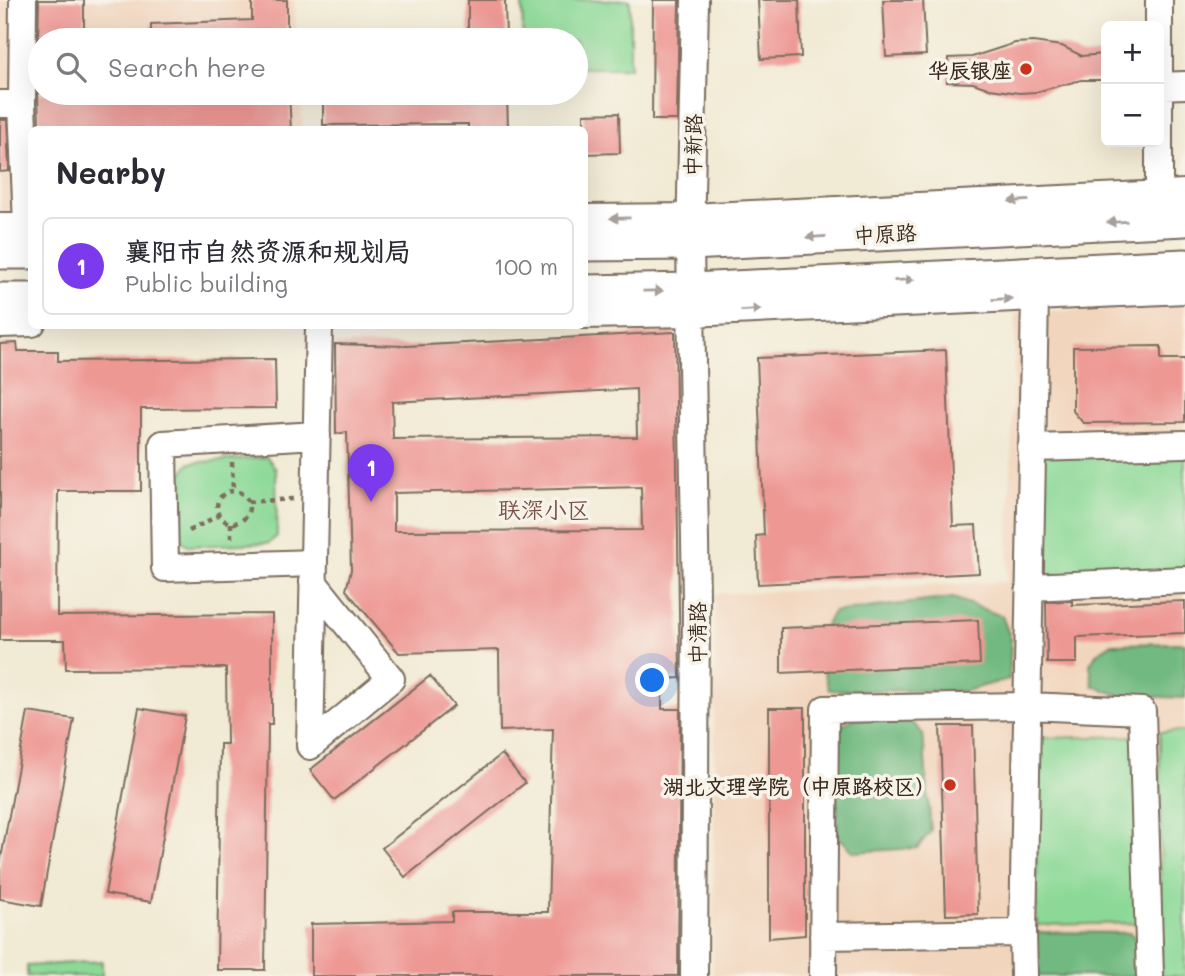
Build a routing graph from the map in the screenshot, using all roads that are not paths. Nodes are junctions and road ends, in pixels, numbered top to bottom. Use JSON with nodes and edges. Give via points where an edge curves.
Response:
{"nodes":[{"id":1,"x":695,"y":0,"type":"edge"},
{"id":2,"x":1159,"y":0,"type":"edge"},
{"id":3,"x":16,"y":5,"type":"edge"},
{"id":4,"x":1159,"y":84,"type":"edge"},
{"id":5,"x":1185,"y":85,"type":"edge"},
{"id":6,"x":1164,"y":86,"type":"edge"},
{"id":7,"x":11,"y":104,"type":"edge"},
{"id":8,"x":1164,"y":128,"type":"edge"},
{"id":9,"x":1172,"y":194,"type":"edge"},
{"id":10,"x":588,"y":218,"type":"edge"},
{"id":11,"x":1185,"y":219,"type":"edge"},
{"id":12,"x":28,"y":220,"type":"edge"},
{"id":13,"x":0,"y":226,"type":"edge"},
{"id":14,"x":690,"y":230,"type":"junction"},
{"id":15,"x":28,"y":233,"type":"edge"},
{"id":16,"x":28,"y":235,"type":"edge"},
{"id":17,"x":588,"y":243,"type":"edge"},
{"id":18,"x":0,"y":252,"type":"edge"},
{"id":19,"x":1185,"y":266,"type":"edge"},
{"id":20,"x":1185,"y":290,"type":"edge"},
{"id":21,"x":588,"y":292,"type":"edge"},
{"id":22,"x":1035,"y":297,"type":"junction"},
{"id":23,"x":28,"y":299,"type":"edge"},
{"id":24,"x":0,"y":300,"type":"edge"},
{"id":25,"x":691,"y":302,"type":"junction"},
{"id":26,"x":588,"y":315,"type":"edge"},
{"id":27,"x":28,"y":323,"type":"edge"},
{"id":28,"x":0,"y":324,"type":"edge"},
{"id":29,"x":319,"y":329,"type":"edge"},
{"id":30,"x":317,"y":435,"type":"junction"},
{"id":31,"x":1185,"y":444,"type":"edge"},
{"id":32,"x":1031,"y":448,"type":"junction"},
{"id":33,"x":314,"y":572,"type":"junction"},
{"id":34,"x":1185,"y":580,"type":"edge"},
{"id":35,"x":1030,"y":587,"type":"junction"},
{"id":36,"x":1028,"y":706,"type":"junction"},
{"id":37,"x":1023,"y":933,"type":"junction"},
{"id":38,"x":823,"y":936,"type":"junction"},
{"id":39,"x":694,"y":976,"type":"edge"},
{"id":40,"x":823,"y":976,"type":"edge"},
{"id":41,"x":1024,"y":976,"type":"edge"},
{"id":42,"x":1150,"y":976,"type":"edge"}],
"edges":[{"from":1,"to":14,"type":"street","name":"中新路"},
{"from":2,"to":4,"type":"street"},
{"from":3,"to":7,"type":"street"},
{"from":5,"to":6,"type":"street"},
{"from":7,"to":12,"type":"street"},
{"from":8,"to":9,"type":"street"},
{"from":9,"to":14,"type":"street","one_way":true},
{"from":14,"to":10,"type":"street","one_way":true},
{"from":11,"to":14,"type":"main road","name":"中原路","one_way":true},
{"from":13,"to":15,"type":"street"},
{"from":14,"to":17,"type":"main road","name":"中原路"},
{"from":14,"to":25,"type":"street","name":"中新路"},
{"from":16,"to":18,"type":"main road"},
{"from":25,"to":19,"type":"main road","one_way":true},
{"from":20,"to":22,"type":"street"},
{"from":21,"to":25,"type":"main road","one_way":true},
{"from":25,"to":22,"type":"street","one_way":true},
{"from":22,"to":32,"type":"street"},
{"from":23,"to":24,"type":"main road"},
{"from":25,"to":26,"type":"street"},
{"from":25,"to":39,"type":"street","name":"中清路","via":[[696,600]]},
{"from":27,"to":28,"type":"street"},
{"from":29,"to":30,"type":"street"},
{"from":30,"to":33,"type":"street"},
{"from":30,"to":33,"type":"street","via":[[163,444],[165,568]]},
{"from":31,"to":32,"type":"street"},
{"from":32,"to":35,"type":"street"},
{"from":33,"to":33,"type":"street","via":[[311,691],[310,746],[391,679]]},
{"from":34,"to":35,"type":"street"},
{"from":35,"to":36,"type":"street"},
{"from":36,"to":37,"type":"street"},
{"from":36,"to":38,"type":"street","via":[[825,709]]},
{"from":36,"to":42,"type":"street","via":[[1142,710]]},
{"from":37,"to":38,"type":"street"},
{"from":37,"to":41,"type":"street"},
{"from":38,"to":40,"type":"street"}]}
